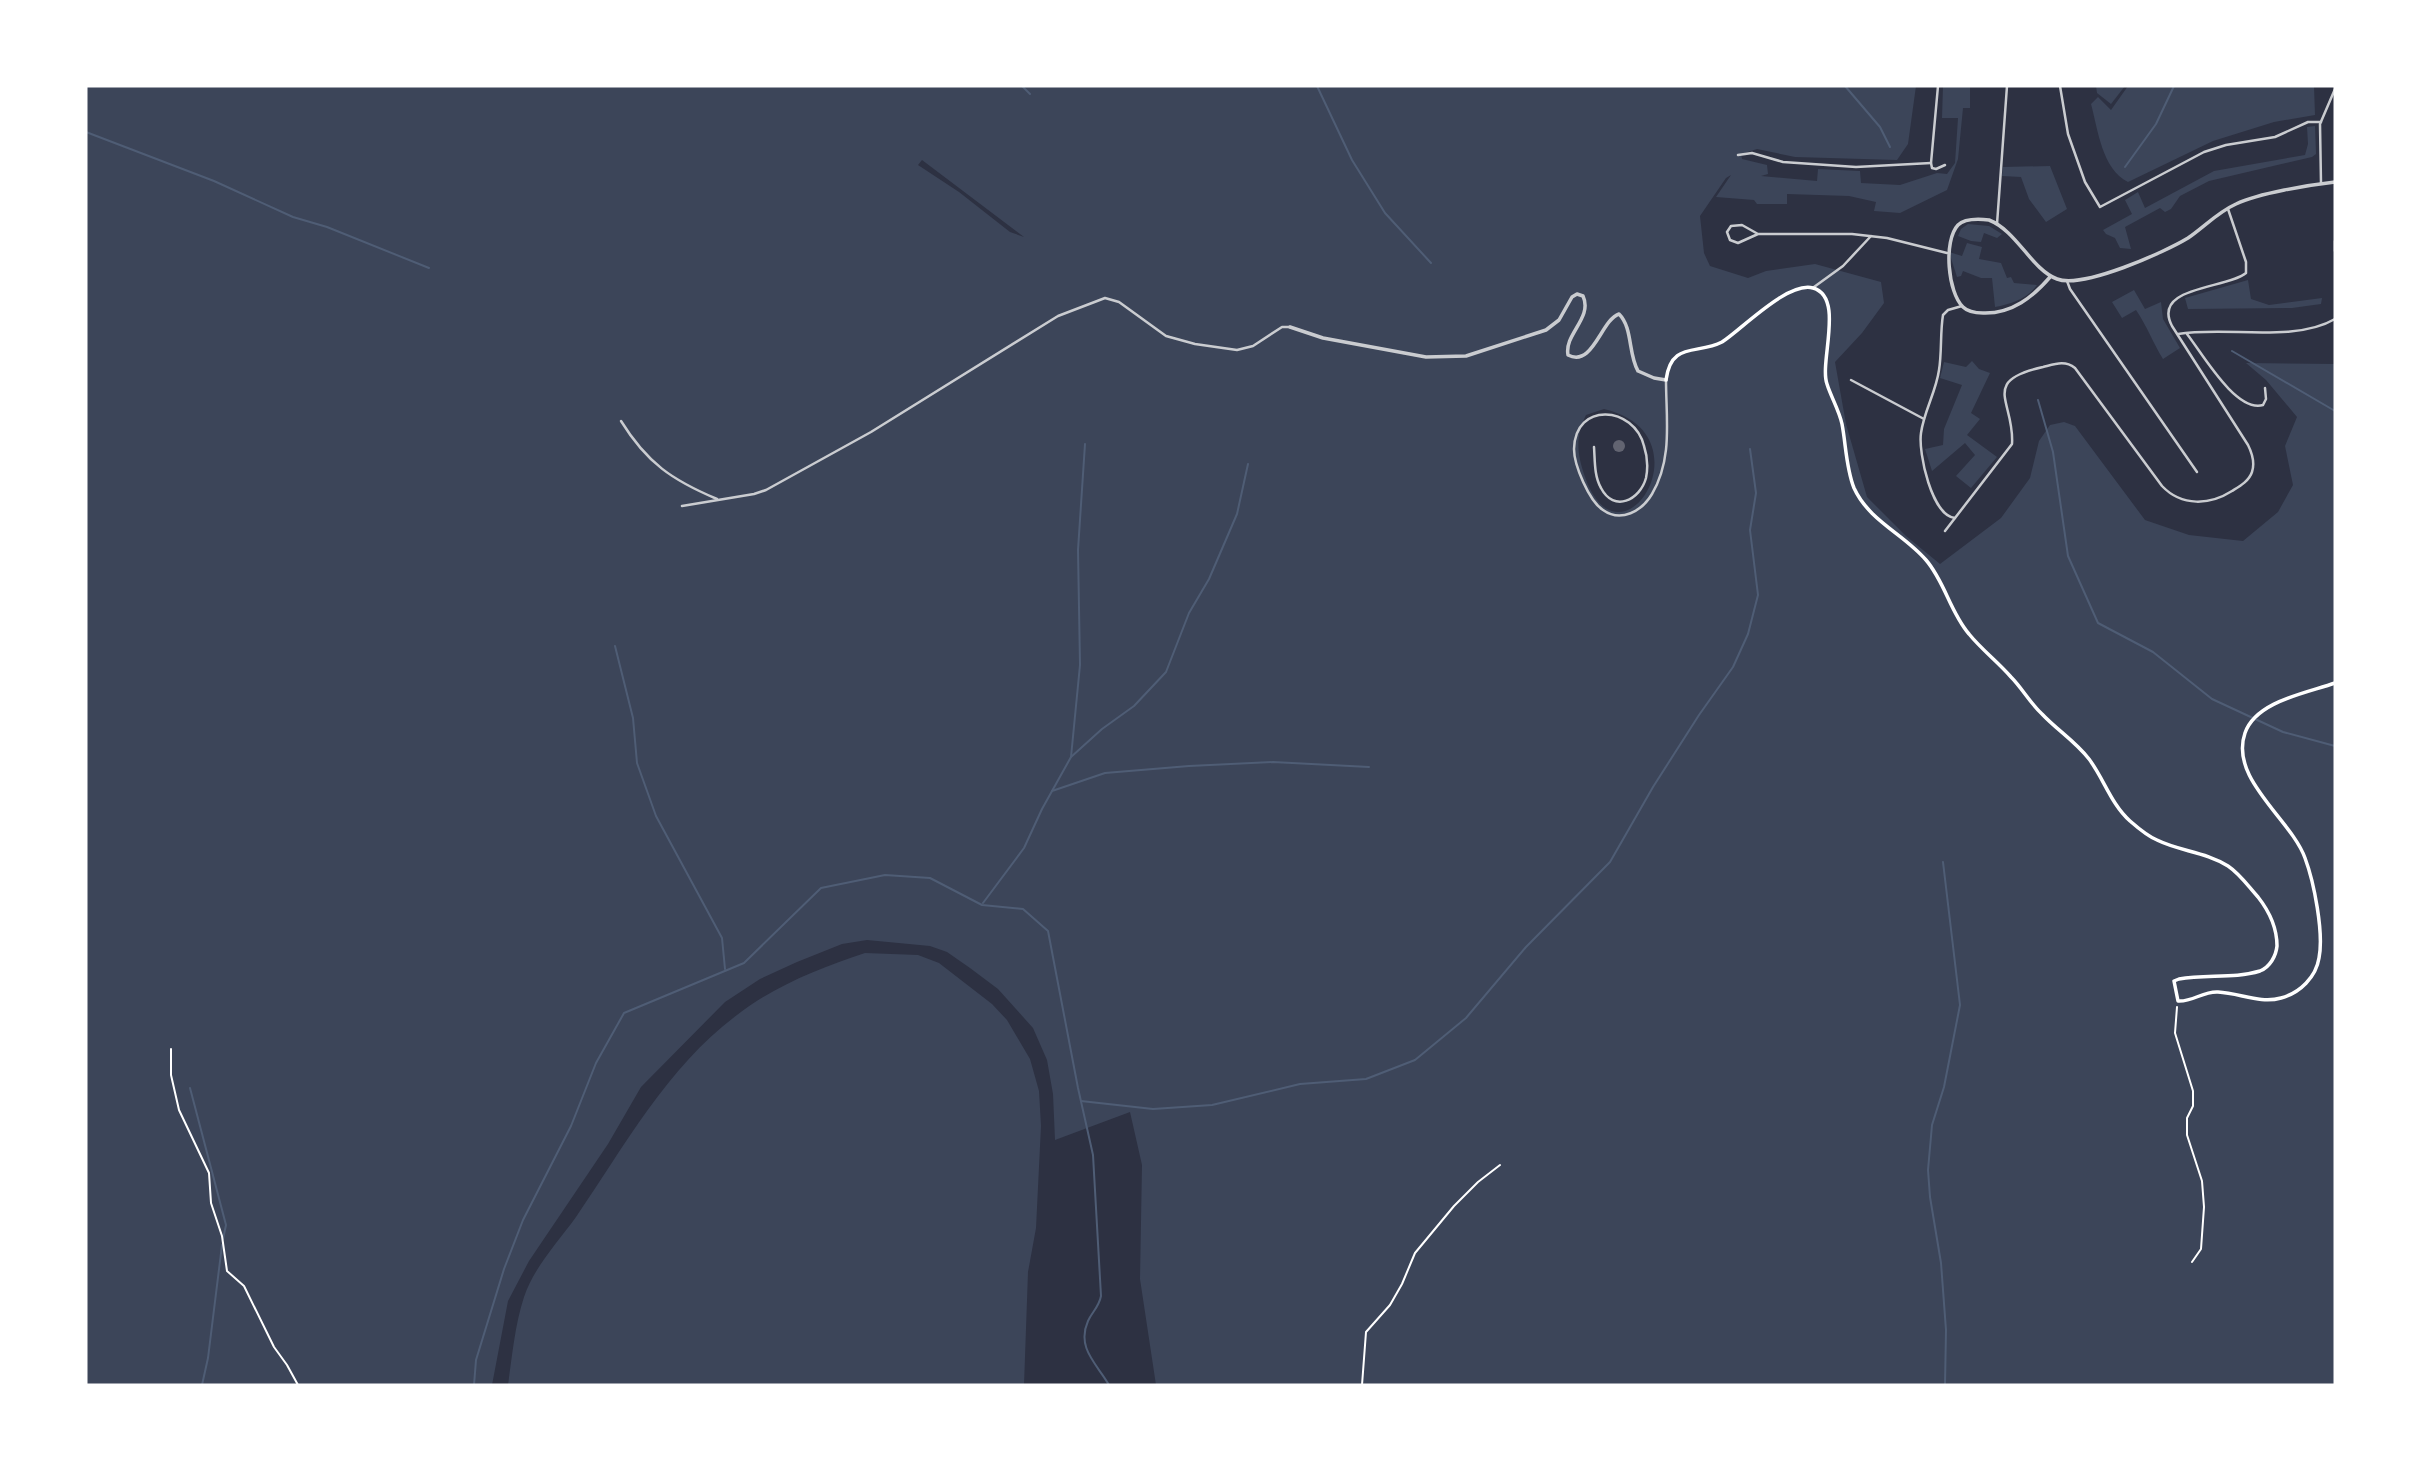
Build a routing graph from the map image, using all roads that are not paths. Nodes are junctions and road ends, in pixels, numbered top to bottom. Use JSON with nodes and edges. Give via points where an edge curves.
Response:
{"nodes":[{"id":1,"x":1938,"y":86,"type":"edge"},
{"id":2,"x":2007,"y":86,"type":"edge"},
{"id":3,"x":2060,"y":86,"type":"edge"},
{"id":4,"x":2335,"y":89,"type":"edge"},
{"id":5,"x":2321,"y":122,"type":"junction"},
{"id":6,"x":1738,"y":155,"type":"dead end"},
{"id":7,"x":1931,"y":163,"type":"junction"},
{"id":8,"x":1945,"y":165,"type":"dead end"},
{"id":9,"x":2335,"y":181,"type":"edge"},
{"id":10,"x":2321,"y":184,"type":"junction"},
{"id":11,"x":2228,"y":209,"type":"junction"},
{"id":12,"x":1997,"y":224,"type":"junction"},
{"id":13,"x":1758,"y":234,"type":"junction"},
{"id":14,"x":1871,"y":236,"type":"junction"},
{"id":15,"x":2335,"y":242,"type":"edge"},
{"id":16,"x":2335,"y":251,"type":"edge"},
{"id":17,"x":1947,"y":253,"type":"junction"},
{"id":18,"x":2051,"y":276,"type":"junction"},
{"id":19,"x":2067,"y":281,"type":"junction"},
{"id":20,"x":1813,"y":288,"type":"junction"},
{"id":21,"x":1962,"y":306,"type":"junction"},
{"id":22,"x":2335,"y":319,"type":"edge"},
{"id":23,"x":1290,"y":327,"type":"joint"},
{"id":24,"x":2186,"y":333,"type":"junction"},
{"id":25,"x":2178,"y":334,"type":"junction"},
{"id":26,"x":1666,"y":380,"type":"junction"},
{"id":27,"x":1851,"y":380,"type":"dead end"},
{"id":28,"x":2265,"y":388,"type":"dead end"},
{"id":29,"x":1924,"y":419,"type":"junction"},
{"id":30,"x":621,"y":421,"type":"dead end"},
{"id":31,"x":1594,"y":447,"type":"dead end"},
{"id":32,"x":2197,"y":471,"type":"dead end"},
{"id":33,"x":720,"y":500,"type":"junction"},
{"id":34,"x":682,"y":506,"type":"dead end"},
{"id":35,"x":1955,"y":518,"type":"junction"},
{"id":36,"x":1945,"y":531,"type":"dead end"},
{"id":37,"x":2335,"y":684,"type":"edge"}],
"edges":[{"from":1,"to":7,"type":"street"},
{"from":2,"to":12,"type":"street"},
{"from":3,"to":5,"type":"street","via":[[2068,134],[2085,183],[2100,207],[2199,154]]},
{"from":4,"to":5,"type":"street"},
{"from":5,"to":10,"type":"street"},
{"from":6,"to":7,"type":"street","via":[[1879,168]]},
{"from":7,"to":8,"type":"street","via":[[1936,169]]},
{"from":9,"to":10,"type":"street"},
{"from":10,"to":11,"type":"street","via":[[2245,200]]},
{"from":11,"to":19,"type":"street","via":[[2161,252],[2113,271]]},
{"from":11,"to":25,"type":"street","via":[[2246,273],[2174,300],[2168,315]]},
{"from":12,"to":17,"type":"street","via":[[1986,220],[1960,224]]},
{"from":12,"to":18,"type":"street"},
{"from":13,"to":13,"type":"street","via":[[1739,224],[1727,232],[1729,239],[1738,243]]},
{"from":13,"to":14,"type":"street"},
{"from":14,"to":17,"type":"street"},
{"from":14,"to":20,"type":"street","via":[[1843,266]]},
{"from":15,"to":16,"type":"street"},
{"from":17,"to":21,"type":"street"},
{"from":18,"to":19,"type":"street"},
{"from":18,"to":21,"type":"street","via":[[2026,300],[2005,310],[1978,313]]},
{"from":19,"to":32,"type":"street"},
{"from":20,"to":26,"type":"main road","via":[[1786,295],[1717,345],[1683,351],[1669,366]]},
{"from":20,"to":37,"type":"main road","via":[[1822,296],[1830,317],[1824,370],[1841,421],[1851,479],[1864,504],[1925,558],[1969,634],[2090,760],[2128,819],[2157,841],[2225,864],[2268,911],[2276,951],[2263,970],[2179,979],[2174,981],[2178,1000],[2188,1002],[2217,992],[2263,1000],[2280,998],[2297,992],[2316,970],[2318,924],[2305,857],[2253,783],[2245,766],[2243,742],[2251,722],[2266,709]]},
{"from":21,"to":29,"type":"street","via":[[1943,315],[1938,374]]},
{"from":22,"to":24,"type":"street","via":[[2298,331]]},
{"from":23,"to":26,"type":"street","via":[[1323,338],[1426,357],[1466,356],[1546,330],[1577,294],[1583,296],[1585,313],[1567,346],[1568,355],[1580,357],[1588,351],[1610,319],[1619,314],[1635,367],[1648,377]]},
{"from":23,"to":33,"type":"street","via":[[1237,350],[1195,344],[1166,336],[1119,302],[1105,298],[1058,316],[871,432],[766,490]]},
{"from":24,"to":25,"type":"street"},
{"from":24,"to":28,"type":"street","via":[[2242,402],[2263,405]]},
{"from":25,"to":35,"type":"street","via":[[2248,445],[2252,471],[2241,486],[2207,502],[2186,500],[2167,491],[2075,368],[2059,363],[2024,371],[2009,381],[2004,399],[2012,444]]},
{"from":26,"to":31,"type":"street","via":[[1665,461],[1653,492],[1637,512],[1624,515],[1602,510],[1574,457],[1577,432],[1593,416],[1610,414],[1638,432],[1644,444],[1646,477],[1630,501],[1611,500],[1600,488]]},
{"from":27,"to":29,"type":"street"},
{"from":29,"to":35,"type":"street","via":[[1923,463],[1938,507]]},
{"from":30,"to":33,"type":"street","via":[[636,445],[671,477]]},
{"from":33,"to":34,"type":"street"},
{"from":35,"to":36,"type":"street"}]}
